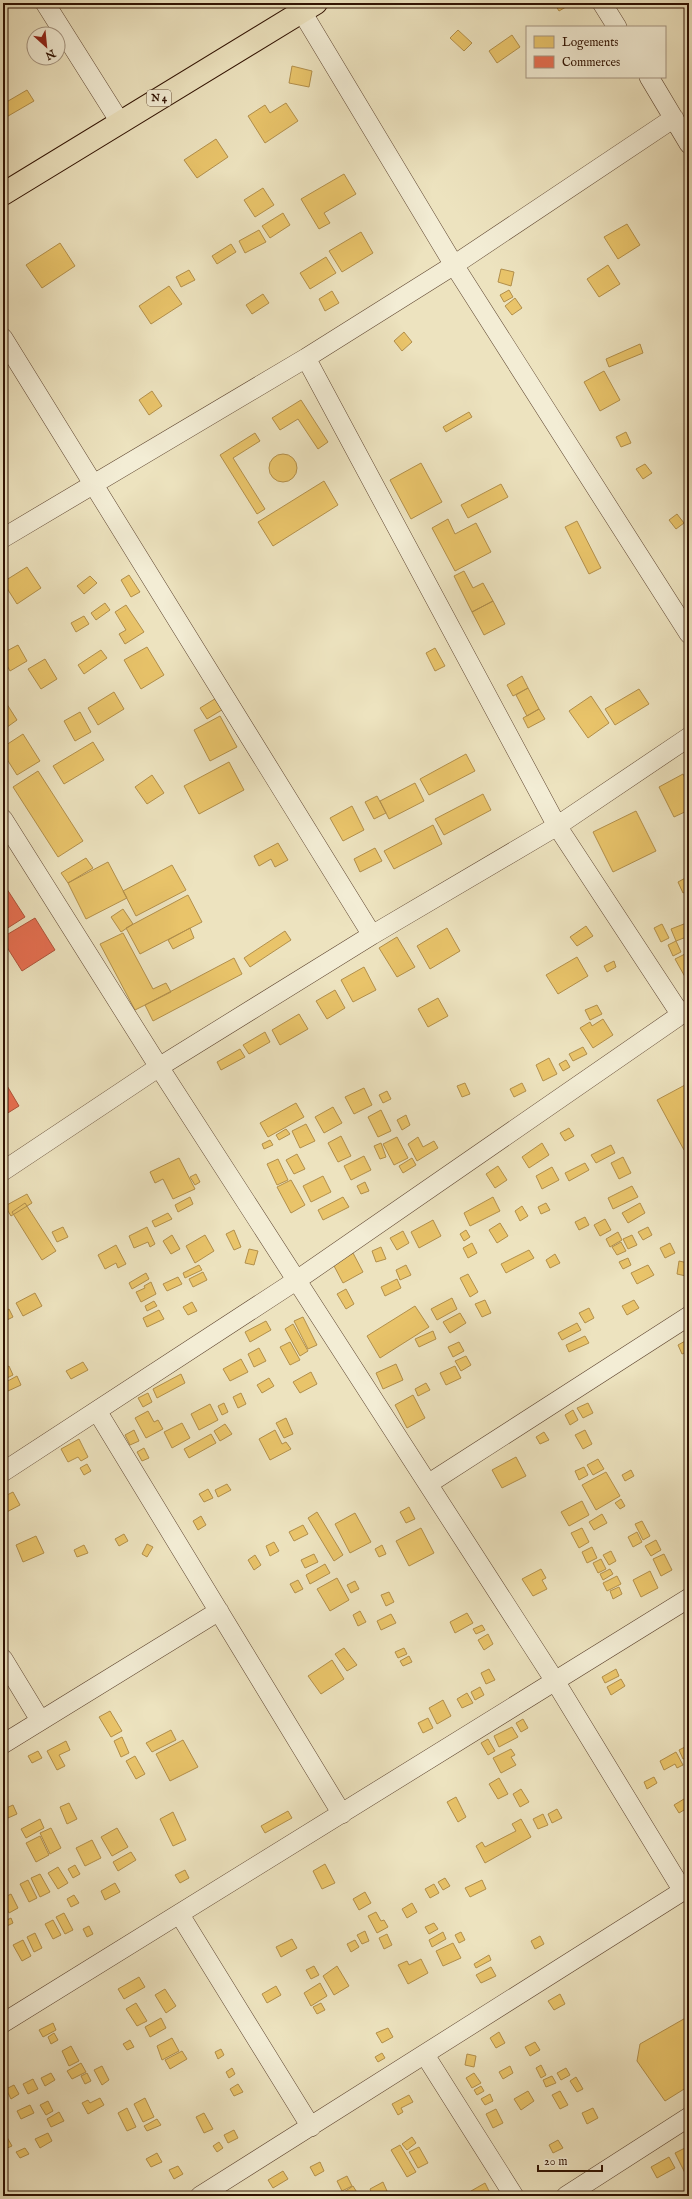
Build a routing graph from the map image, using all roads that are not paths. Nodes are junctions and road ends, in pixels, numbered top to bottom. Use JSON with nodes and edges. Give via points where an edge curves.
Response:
{"nodes":[{"id":1,"x":45,"y":3,"type":"edge"},
{"id":2,"x":602,"y":3,"type":"edge"},
{"id":3,"x":309,"y":8,"type":"edge"},
{"id":4,"x":616,"y":26,"type":"edge"},
{"id":5,"x":650,"y":78,"type":"edge"},
{"id":6,"x":674,"y":118,"type":"junction"},
{"id":7,"x":120,"y":122,"type":"junction"},
{"id":8,"x":689,"y":144,"type":"edge"},
{"id":9,"x":3,"y":194,"type":"edge"},
{"id":10,"x":454,"y":265,"type":"junction"},
{"id":11,"x":3,"y":338,"type":"edge"},
{"id":12,"x":306,"y":358,"type":"junction"},
{"id":13,"x":94,"y":483,"type":"junction"},
{"id":14,"x":3,"y":538,"type":"edge"},
{"id":15,"x":689,"y":634,"type":"edge"},
{"id":16,"x":689,"y":736,"type":"edge"},
{"id":17,"x":3,"y":819,"type":"edge"},
{"id":18,"x":556,"y":826,"type":"junction"},
{"id":19,"x":372,"y":935,"type":"junction"},
{"id":20,"x":685,"y":1012,"type":"edge"},
{"id":21,"x":159,"y":1067,"type":"junction"},
{"id":22,"x":3,"y":1171,"type":"edge"},
{"id":23,"x":297,"y":1280,"type":"junction"},
{"id":24,"x":689,"y":1316,"type":"edge"},
{"id":25,"x":97,"y":1411,"type":"junction"},
{"id":26,"x":3,"y":1472,"type":"edge"},
{"id":27,"x":428,"y":1484,"type":"junction"},
{"id":28,"x":689,"y":1598,"type":"edge"},
{"id":29,"x":219,"y":1611,"type":"junction"},
{"id":30,"x":3,"y":1659,"type":"edge"},
{"id":31,"x":555,"y":1681,"type":"junction"},
{"id":32,"x":40,"y":1720,"type":"junction"},
{"id":33,"x":3,"y":1744,"type":"edge"},
{"id":34,"x":342,"y":1814,"type":"junction"},
{"id":35,"x":686,"y":1889,"type":"edge"},
{"id":36,"x":180,"y":1915,"type":"junction"},
{"id":37,"x":3,"y":2023,"type":"edge"},
{"id":38,"x":425,"y":2055,"type":"junction"},
{"id":39,"x":689,"y":2117,"type":"edge"},
{"id":40,"x":311,"y":2127,"type":"junction"},
{"id":41,"x":200,"y":2196,"type":"edge"},
{"id":42,"x":514,"y":2196,"type":"edge"},
{"id":43,"x":566,"y":2196,"type":"edge"}],
"edges":[{"from":1,"to":7,"type":"street"},
{"from":2,"to":4,"type":"street"},
{"from":3,"to":7,"type":"highway","number":"N 4"},
{"from":3,"to":10,"type":"street"},
{"from":5,"to":6,"type":"street"},
{"from":6,"to":8,"type":"street"},
{"from":6,"to":10,"type":"street"},
{"from":7,"to":9,"type":"highway","number":"N 4"},
{"from":10,"to":12,"type":"street"},
{"from":10,"to":15,"type":"street"},
{"from":11,"to":13,"type":"street"},
{"from":12,"to":13,"type":"street"},
{"from":12,"to":18,"type":"street"},
{"from":13,"to":14,"type":"street"},
{"from":13,"to":19,"type":"street"},
{"from":16,"to":18,"type":"street"},
{"from":17,"to":21,"type":"street"},
{"from":18,"to":19,"type":"street"},
{"from":18,"to":20,"type":"street"},
{"from":19,"to":21,"type":"street"},
{"from":20,"to":23,"type":"street"},
{"from":21,"to":22,"type":"street"},
{"from":21,"to":23,"type":"street"},
{"from":23,"to":25,"type":"street"},
{"from":23,"to":27,"type":"street"},
{"from":24,"to":27,"type":"street"},
{"from":25,"to":26,"type":"street"},
{"from":25,"to":29,"type":"street"},
{"from":27,"to":31,"type":"street"},
{"from":28,"to":31,"type":"street"},
{"from":29,"to":32,"type":"street"},
{"from":29,"to":34,"type":"street"},
{"from":30,"to":32,"type":"street"},
{"from":31,"to":34,"type":"street"},
{"from":31,"to":35,"type":"street"},
{"from":32,"to":33,"type":"street"},
{"from":34,"to":36,"type":"street"},
{"from":35,"to":38,"type":"street"},
{"from":36,"to":37,"type":"street"},
{"from":36,"to":40,"type":"street"},
{"from":38,"to":40,"type":"street"},
{"from":38,"to":42,"type":"street"},
{"from":39,"to":43,"type":"street"},
{"from":40,"to":41,"type":"street"}]}
